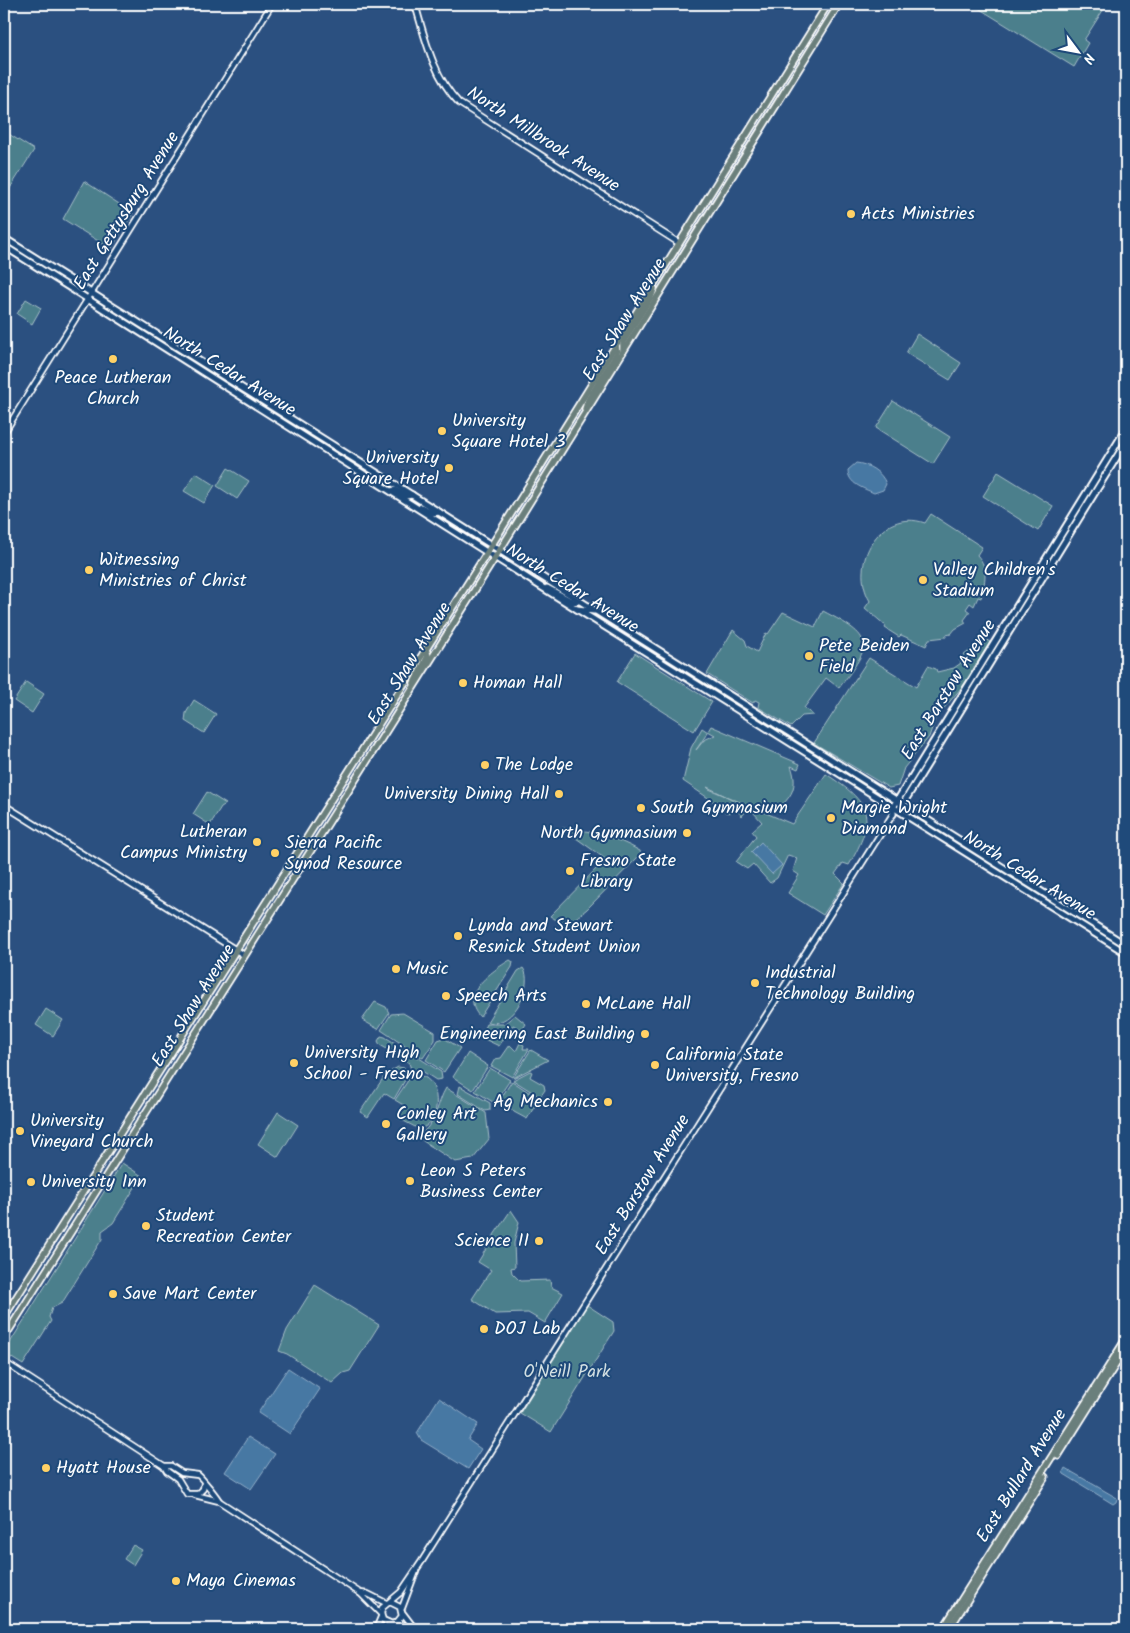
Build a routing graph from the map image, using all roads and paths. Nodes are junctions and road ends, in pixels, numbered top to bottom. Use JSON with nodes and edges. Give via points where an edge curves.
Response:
{"nodes":[{"id":1,"x":272,"y":4,"type":"edge"},
{"id":2,"x":415,"y":4,"type":"edge"},
{"id":3,"x":828,"y":4,"type":"edge"},
{"id":4,"x":839,"y":4,"type":"edge"},
{"id":5,"x":4,"y":238,"type":"edge"},
{"id":6,"x":679,"y":243,"type":"junction"},
{"id":7,"x":4,"y":246,"type":"edge"},
{"id":8,"x":10,"y":250,"type":"junction"},
{"id":9,"x":34,"y":257,"type":"junction"},
{"id":10,"x":657,"y":279,"type":"junction"},
{"id":11,"x":91,"y":294,"type":"junction"},
{"id":12,"x":88,"y":299,"type":"junction"},
{"id":13,"x":616,"y":346,"type":"junction"},
{"id":14,"x":623,"y":350,"type":"junction"},
{"id":15,"x":582,"y":418,"type":"junction"},
{"id":16,"x":1126,"y":429,"type":"edge"},
{"id":17,"x":4,"y":433,"type":"edge"},
{"id":18,"x":1126,"y":442,"type":"edge"},
{"id":19,"x":379,"y":484,"type":"junction"},
{"id":20,"x":395,"y":485,"type":"junction"},
{"id":21,"x":391,"y":491,"type":"junction"},
{"id":22,"x":412,"y":495,"type":"junction"},
{"id":23,"x":402,"y":498,"type":"junction"},
{"id":24,"x":438,"y":512,"type":"junction"},
{"id":25,"x":492,"y":545,"type":"junction"},
{"id":26,"x":500,"y":550,"type":"junction"},
{"id":27,"x":487,"y":552,"type":"junction"},
{"id":28,"x":495,"y":558,"type":"junction"},
{"id":29,"x":540,"y":586,"type":"junction"},
{"id":30,"x":578,"y":600,"type":"junction"},
{"id":31,"x":577,"y":609,"type":"junction"},
{"id":32,"x":595,"y":611,"type":"junction"},
{"id":33,"x":426,"y":649,"type":"junction"},
{"id":34,"x":410,"y":692,"type":"junction"},
{"id":35,"x":897,"y":801,"type":"junction"},
{"id":36,"x":4,"y":805,"type":"edge"},
{"id":37,"x":903,"y":805,"type":"junction"},
{"id":38,"x":893,"y":807,"type":"junction"},
{"id":39,"x":899,"y":810,"type":"junction"},
{"id":40,"x":894,"y":814,"type":"junction"},
{"id":41,"x":1037,"y":897,"type":"junction"},
{"id":42,"x":1088,"y":920,"type":"junction"},
{"id":43,"x":1126,"y":945,"type":"edge"},
{"id":44,"x":236,"y":950,"type":"junction"},
{"id":45,"x":1126,"y":953,"type":"edge"},
{"id":46,"x":244,"y":955,"type":"junction"},
{"id":47,"x":4,"y":1317,"type":"edge"},
{"id":48,"x":4,"y":1338,"type":"edge"},
{"id":49,"x":1126,"y":1339,"type":"edge"},
{"id":50,"x":1126,"y":1348,"type":"edge"},
{"id":51,"x":4,"y":1362,"type":"edge"},
{"id":52,"x":164,"y":1466,"type":"junction"},
{"id":53,"x":192,"y":1474,"type":"junction"},
{"id":54,"x":203,"y":1482,"type":"junction"},
{"id":55,"x":182,"y":1488,"type":"junction"},
{"id":56,"x":194,"y":1495,"type":"junction"},
{"id":57,"x":219,"y":1502,"type":"junction"},
{"id":58,"x":416,"y":1571,"type":"junction"},
{"id":59,"x":360,"y":1593,"type":"junction"},
{"id":60,"x":388,"y":1603,"type":"junction"},
{"id":61,"x":402,"y":1611,"type":"junction"},
{"id":62,"x":381,"y":1615,"type":"junction"},
{"id":63,"x":393,"y":1623,"type":"junction"},
{"id":64,"x":376,"y":1629,"type":"edge"},
{"id":65,"x":384,"y":1629,"type":"edge"},
{"id":66,"x":416,"y":1629,"type":"edge"},
{"id":67,"x":943,"y":1629,"type":"edge"},
{"id":68,"x":949,"y":1629,"type":"edge"}],
"edges":[{"from":1,"to":11,"type":"street","name":"East Gettysburg Avenue"},
{"from":2,"to":6,"type":"street","name":"North Millbrook Avenue","via":[[433,62],[459,103]]},
{"from":3,"to":6,"type":"main road","name":"East Shaw Avenue"},
{"from":4,"to":14,"type":"main road","name":"East Shaw Avenue"},
{"from":5,"to":9,"type":"main road","name":"North Cedar Avenue"},
{"from":6,"to":10,"type":"main road","name":"East Shaw Avenue"},
{"from":7,"to":8,"type":"main road","name":"North Cedar Avenue"},
{"from":8,"to":9,"type":"main road"},
{"from":8,"to":12,"type":"main road","name":"North Cedar Avenue"},
{"from":9,"to":11,"type":"main road","name":"North Cedar Avenue"},
{"from":10,"to":13,"type":"main road","name":"East Shaw Avenue"},
{"from":10,"to":14,"type":"main road","via":[[651,297],[623,342]]},
{"from":11,"to":12,"type":"street","name":"East Gettysburg Avenue"},
{"from":11,"to":20,"type":"main road","name":"North Cedar Avenue"},
{"from":12,"to":17,"type":"street","name":"East Gettysburg Avenue"},
{"from":12,"to":19,"type":"main road","name":"North Cedar Avenue"},
{"from":13,"to":15,"type":"main road","via":[[617,353],[588,400]]},
{"from":13,"to":25,"type":"main road","name":"East Shaw Avenue"},
{"from":14,"to":15,"type":"main road","name":"East Shaw Avenue"},
{"from":15,"to":26,"type":"main road","name":"East Shaw Avenue"},
{"from":16,"to":35,"type":"main road","name":"East Barstow Avenue"},
{"from":18,"to":37,"type":"main road","name":"East Barstow Avenue"},
{"from":19,"to":20,"type":"main road"},
{"from":19,"to":21,"type":"main road","name":"North Cedar Avenue"},
{"from":20,"to":22,"type":"main road","name":"North Cedar Avenue"},
{"from":21,"to":22,"type":"main road"},
{"from":21,"to":23,"type":"main road","name":"North Cedar Avenue"},
{"from":22,"to":24,"type":"main road","name":"North Cedar Avenue"},
{"from":23,"to":24,"type":"main road","via":[[433,513]]},
{"from":23,"to":27,"type":"main road","name":"North Cedar Avenue"},
{"from":24,"to":25,"type":"main road","name":"North Cedar Avenue"},
{"from":25,"to":26,"type":"main road","name":"North Cedar Avenue"},
{"from":25,"to":27,"type":"main road","name":"East Shaw Avenue"},
{"from":26,"to":28,"type":"main road","name":"East Shaw Avenue"},
{"from":26,"to":30,"type":"main road","name":"North Cedar Avenue"},
{"from":27,"to":28,"type":"main road","name":"North Cedar Avenue"},
{"from":27,"to":33,"type":"main road","name":"East Shaw Avenue"},
{"from":28,"to":29,"type":"main road","name":"North Cedar Avenue"},
{"from":28,"to":34,"type":"main road","name":"East Shaw Avenue"},
{"from":29,"to":30,"type":"main road","via":[[573,602]]},
{"from":29,"to":31,"type":"main road","name":"North Cedar Avenue"},
{"from":30,"to":32,"type":"main road","name":"North Cedar Avenue"},
{"from":31,"to":32,"type":"main road"},
{"from":31,"to":38,"type":"main road","name":"North Cedar Avenue"},
{"from":32,"to":35,"type":"main road","name":"North Cedar Avenue"},
{"from":33,"to":34,"type":"main road","via":[[428,656],[417,672]]},
{"from":33,"to":44,"type":"main road","name":"East Shaw Avenue"},
{"from":34,"to":46,"type":"main road","name":"East Shaw Avenue"},
{"from":35,"to":37,"type":"main road","name":"North Cedar Avenue"},
{"from":35,"to":38,"type":"main road","name":"East Barstow Avenue"},
{"from":36,"to":44,"type":"street"},
{"from":37,"to":39,"type":"main road","name":"East Barstow Avenue"},
{"from":37,"to":42,"type":"main road","name":"North Cedar Avenue"},
{"from":38,"to":39,"type":"main road","name":"North Cedar Avenue"},
{"from":38,"to":40,"type":"main road"},
{"from":39,"to":40,"type":"main road","name":"East Barstow Avenue"},
{"from":39,"to":41,"type":"main road","name":"North Cedar Avenue"},
{"from":40,"to":58,"type":"street","name":"East Barstow Avenue"},
{"from":41,"to":42,"type":"main road","via":[[1082,921]]},
{"from":41,"to":45,"type":"main road","name":"North Cedar Avenue"},
{"from":42,"to":43,"type":"main road","name":"North Cedar Avenue"},
{"from":44,"to":46,"type":"street"},
{"from":44,"to":47,"type":"main road","name":"East Shaw Avenue"},
{"from":46,"to":48,"type":"main road","name":"East Shaw Avenue"},
{"from":49,"to":67,"type":"main road","name":"East Bullard Avenue"},
{"from":50,"to":68,"type":"main road","name":"East Bullard Avenue"},
{"from":51,"to":52,"type":"street"},
{"from":52,"to":53,"type":"street"},
{"from":52,"to":55,"type":"street","via":[[178,1479]]},
{"from":53,"to":54,"type":"street","via":[[200,1476]]},
{"from":53,"to":55,"type":"street","via":[[184,1479]]},
{"from":54,"to":56,"type":"street","via":[[201,1492]]},
{"from":54,"to":57,"type":"street"},
{"from":55,"to":56,"type":"street","via":[[187,1494]]},
{"from":56,"to":57,"type":"street"},
{"from":57,"to":59,"type":"street"},
{"from":58,"to":60,"type":"street","name":"East Barstow Avenue","via":[[401,1592]]},
{"from":58,"to":61,"type":"street","name":"East Barstow Avenue"},
{"from":59,"to":60,"type":"street"},
{"from":59,"to":62,"type":"street"},
{"from":60,"to":61,"type":"street","via":[[396,1603]]},
{"from":60,"to":62,"type":"street","via":[[382,1608]]},
{"from":61,"to":63,"type":"street","via":[[400,1619]]},
{"from":61,"to":66,"type":"street"},
{"from":62,"to":63,"type":"street","via":[[385,1622]]},
{"from":62,"to":64,"type":"street"},
{"from":63,"to":65,"type":"street"},
{"from":63,"to":66,"type":"street"}]}
